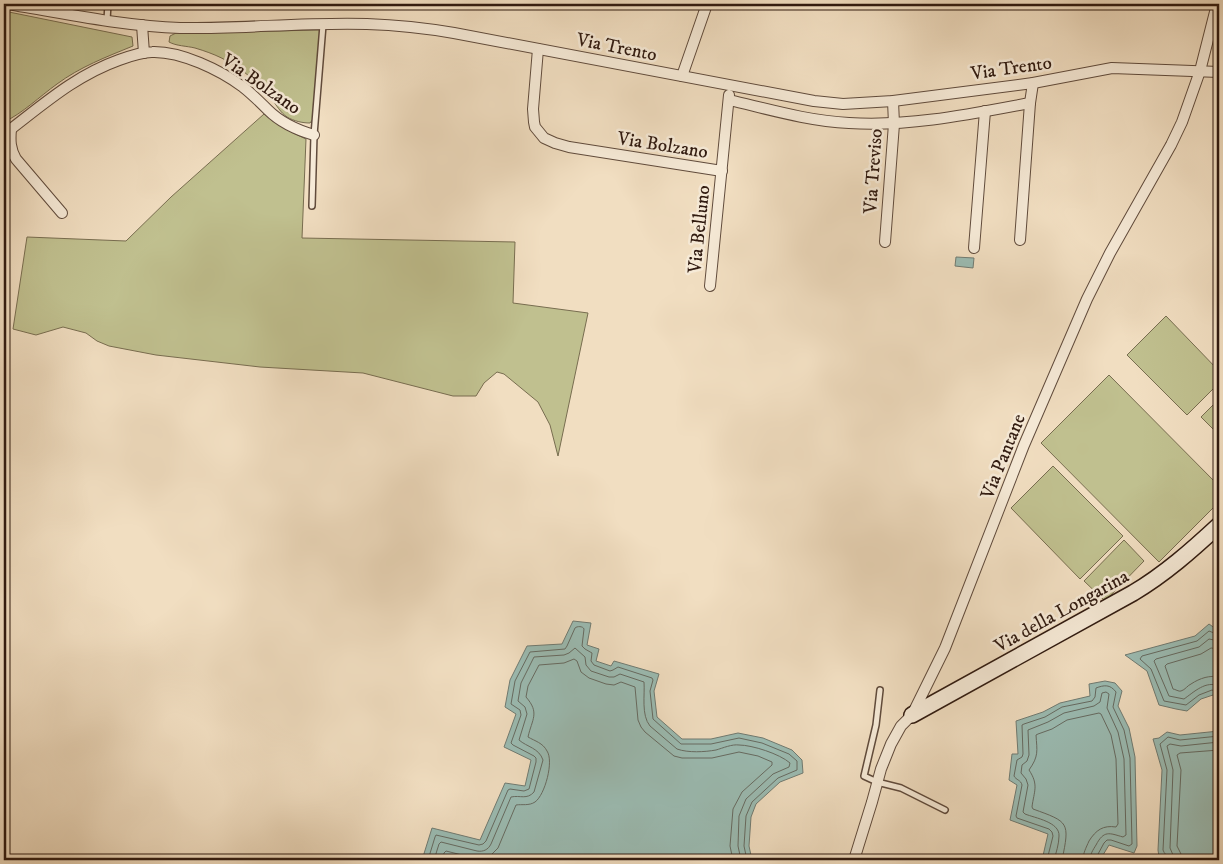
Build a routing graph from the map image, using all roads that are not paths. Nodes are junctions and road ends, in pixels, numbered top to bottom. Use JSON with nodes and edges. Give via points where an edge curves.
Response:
{"nodes":[{"id":1,"x":7,"y":4,"type":"edge"},
{"id":2,"x":108,"y":4,"type":"edge"},
{"id":3,"x":707,"y":4,"type":"edge"},
{"id":4,"x":1217,"y":4,"type":"edge"},
{"id":5,"x":106,"y":20,"type":"junction"},
{"id":6,"x":323,"y":24,"type":"junction"},
{"id":7,"x":142,"y":26,"type":"junction"},
{"id":8,"x":538,"y":49,"type":"junction"},
{"id":9,"x":144,"y":52,"type":"junction"},
{"id":10,"x":1200,"y":71,"type":"junction"},
{"id":11,"x":1219,"y":72,"type":"edge"},
{"id":12,"x":682,"y":76,"type":"junction"},
{"id":13,"x":1033,"y":83,"type":"junction"},
{"id":14,"x":730,"y":85,"type":"junction"},
{"id":15,"x":729,"y":100,"type":"junction"},
{"id":16,"x":894,"y":102,"type":"junction"},
{"id":17,"x":1030,"y":103,"type":"junction"},
{"id":18,"x":985,"y":111,"type":"junction"},
{"id":19,"x":894,"y":124,"type":"junction"},
{"id":20,"x":7,"y":130,"type":"edge"},
{"id":21,"x":314,"y":135,"type":"junction"},
{"id":22,"x":722,"y":171,"type":"junction"},
{"id":23,"x":312,"y":206,"type":"dead end"},
{"id":24,"x":62,"y":213,"type":"dead end"},
{"id":25,"x":1020,"y":240,"type":"dead end"},
{"id":26,"x":885,"y":242,"type":"dead end"},
{"id":27,"x":974,"y":248,"type":"dead end"},
{"id":28,"x":710,"y":286,"type":"dead end"},
{"id":29,"x":1219,"y":525,"type":"edge"},
{"id":30,"x":880,"y":690,"type":"dead end"},
{"id":31,"x":912,"y":715,"type":"junction"},
{"id":32,"x":877,"y":782,"type":"junction"},
{"id":33,"x":945,"y":810,"type":"dead end"},
{"id":34,"x":854,"y":860,"type":"edge"}],
"edges":[{"from":1,"to":5,"type":"street","name":"Via Trento"},
{"from":2,"to":5,"type":"lane"},
{"from":3,"to":12,"type":"street"},
{"from":4,"to":10,"type":"street","name":"Via Pantane"},
{"from":5,"to":7,"type":"street","name":"Via Trento"},
{"from":6,"to":7,"type":"street","name":"Via Trento","via":[[205,28]]},
{"from":6,"to":8,"type":"street","name":"Via Trento","via":[[411,26]]},
{"from":6,"to":21,"type":"lane"},
{"from":7,"to":9,"type":"street"},
{"from":8,"to":12,"type":"street","name":"Via Trento"},
{"from":8,"to":22,"type":"street","name":"Via Bolzano","via":[[533,116],[535,127],[544,138],[569,147]]},
{"from":9,"to":20,"type":"street","name":"Via Bolzano","via":[[88,73]]},
{"from":9,"to":21,"type":"street","name":"Via Bolzano","via":[[173,55],[210,68],[243,87],[285,123]]},
{"from":10,"to":11,"type":"street","name":"Via Trento"},
{"from":10,"to":13,"type":"street","name":"Via Trento","via":[[1112,68]]},
{"from":10,"to":31,"type":"street","name":"Via Pantane","via":[[1174,138],[1087,299],[1024,445],[945,648]]},
{"from":12,"to":14,"type":"street","name":"Via Trento"},
{"from":13,"to":16,"type":"street","name":"Via Trento"},
{"from":13,"to":17,"type":"street"},
{"from":14,"to":15,"type":"street","name":"Via Belluno"},
{"from":14,"to":16,"type":"street","name":"Via Trento","via":[[829,103]]},
{"from":15,"to":19,"type":"street","via":[[820,120]]},
{"from":15,"to":22,"type":"street","name":"Via Belluno"},
{"from":16,"to":19,"type":"street","name":"Via Treviso"},
{"from":17,"to":18,"type":"street"},
{"from":17,"to":25,"type":"street"},
{"from":18,"to":19,"type":"street"},
{"from":18,"to":27,"type":"street"},
{"from":19,"to":26,"type":"street","name":"Via Treviso"},
{"from":20,"to":24,"type":"street","via":[[12,154]]},
{"from":21,"to":23,"type":"lane"},
{"from":22,"to":28,"type":"street","name":"Via Belluno"},
{"from":29,"to":31,"type":"street","name":"Via della Longarina","via":[[1145,586]]},
{"from":30,"to":32,"type":"lane","via":[[864,776]]},
{"from":31,"to":32,"type":"street","name":"Via Pantane","via":[[891,744]]},
{"from":32,"to":33,"type":"lane","via":[[900,788]]},
{"from":32,"to":34,"type":"street","name":"Via Pantane"}]}
